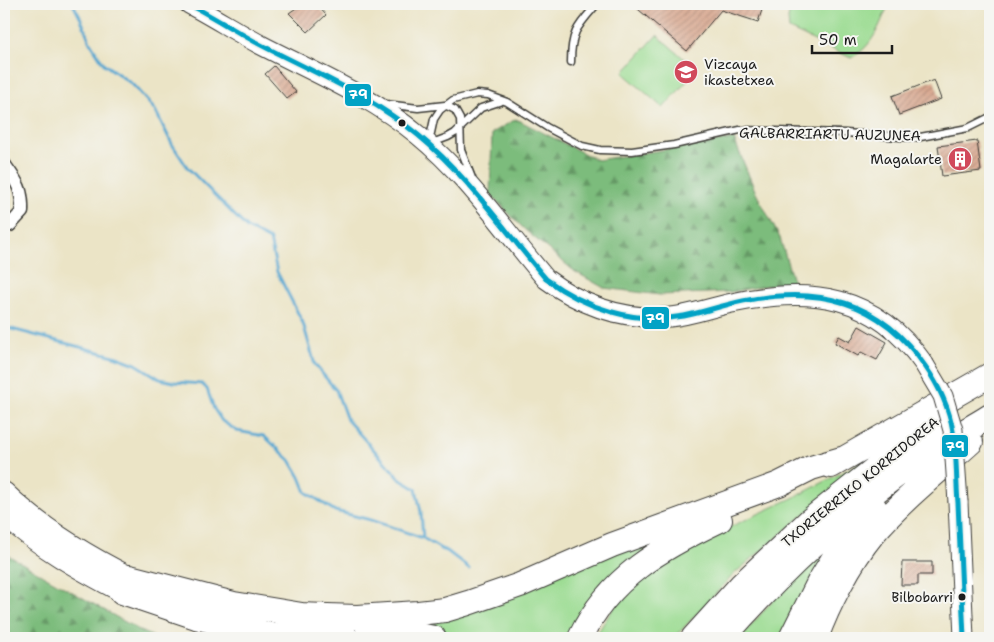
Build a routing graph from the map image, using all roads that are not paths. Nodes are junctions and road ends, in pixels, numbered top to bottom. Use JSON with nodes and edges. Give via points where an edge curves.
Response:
{"nodes":[{"id":1,"x":189,"y":4,"type":"edge"},
{"id":2,"x":199,"y":4,"type":"edge"},
{"id":3,"x":597,"y":4,"type":"edge"},
{"id":4,"x":213,"y":17,"type":"junction"},
{"id":5,"x":571,"y":62,"type":"dead end"},
{"id":6,"x":502,"y":100,"type":"junction"},
{"id":7,"x":370,"y":101,"type":"junction"},
{"id":8,"x":445,"y":105,"type":"junction"},
{"id":9,"x":990,"y":117,"type":"edge"},
{"id":10,"x":460,"y":127,"type":"junction"},
{"id":11,"x":429,"y":144,"type":"junction"},
{"id":12,"x":4,"y":164,"type":"edge"},
{"id":13,"x":486,"y":206,"type":"junction"},
{"id":14,"x":4,"y":228,"type":"edge"},
{"id":15,"x":990,"y":375,"type":"edge"},
{"id":16,"x":988,"y":421,"type":"edge"},
{"id":17,"x":845,"y":458,"type":"junction"},
{"id":18,"x":4,"y":492,"type":"edge"},
{"id":19,"x":4,"y":515,"type":"edge"},
{"id":20,"x":126,"y":585,"type":"junction"},
{"id":21,"x":298,"y":615,"type":"junction"},
{"id":22,"x":210,"y":638,"type":"edge"},
{"id":23,"x":283,"y":638,"type":"edge"},
{"id":24,"x":347,"y":638,"type":"edge"},
{"id":25,"x":434,"y":638,"type":"edge"},
{"id":26,"x":580,"y":638,"type":"edge"},
{"id":27,"x":693,"y":638,"type":"edge"},
{"id":28,"x":723,"y":638,"type":"edge"},
{"id":29,"x":791,"y":638,"type":"edge"},
{"id":30,"x":816,"y":638,"type":"edge"},
{"id":31,"x":964,"y":638,"type":"edge"}],
"edges":[{"from":1,"to":4,"type":"street"},
{"from":2,"to":4,"type":"street"},
{"from":3,"to":5,"type":"lane","via":[[575,30]]},
{"from":4,"to":7,"type":"street"},
{"from":6,"to":8,"type":"lane","name":"GALBARRIARTU AUZUNEA","via":[[488,95],[471,95]]},
{"from":6,"to":9,"type":"lane","name":"GALBARRIARTU AUZUNEA","via":[[582,146],[600,150],[632,151],[740,130],[915,138],[968,128]]},
{"from":6,"to":10,"type":"lane","via":[[481,108]]},
{"from":7,"to":8,"type":"lane","name":"GALBARRIARTU AUZUNEA","via":[[418,108]]},
{"from":7,"to":11,"type":"street"},
{"from":8,"to":10,"type":"lane","via":[[458,114]]},
{"from":8,"to":11,"type":"lane","via":[[434,118]]},
{"from":10,"to":11,"type":"lane","via":[[448,137]]},
{"from":10,"to":13,"type":"lane","via":[[463,158]]},
{"from":11,"to":13,"type":"street"},
{"from":12,"to":14,"type":"street","via":[[23,197],[22,212]]},
{"from":13,"to":31,"type":"street","bridge":true,"via":[[504,228],[553,271],[573,285],[616,302],[667,308],[800,294],[830,298],[885,323],[908,343],[943,396],[953,430]]},
{"from":15,"to":17,"type":"highway"},
{"from":15,"to":27,"type":"highway","name":"TXORIERRIKO KORRIDOREA","via":[[809,520],[741,585]]},
{"from":16,"to":28,"type":"highway","name":"TXORIERRIKO KORRIDOREA","via":[[937,448],[850,513],[771,586]]},
{"from":16,"to":29,"type":"highway","via":[[881,502],[855,530],[819,582]]},
{"from":16,"to":30,"type":"highway","via":[[873,535],[846,575]]},
{"from":17,"to":21,"type":"highway","via":[[811,468],[779,484],[612,545],[520,585],[445,610],[357,617]]},
{"from":17,"to":26,"type":"highway","via":[[693,533],[654,556],[620,581],[590,618]]},
{"from":18,"to":20,"type":"main road"},
{"from":19,"to":20,"type":"main road","via":[[88,575]]},
{"from":20,"to":21,"type":"highway"},
{"from":20,"to":22,"type":"highway"},
{"from":20,"to":23,"type":"highway","via":[[196,616]]},
{"from":20,"to":24,"type":"highway","via":[[226,613]]},
{"from":21,"to":25,"type":"highway"}]}
